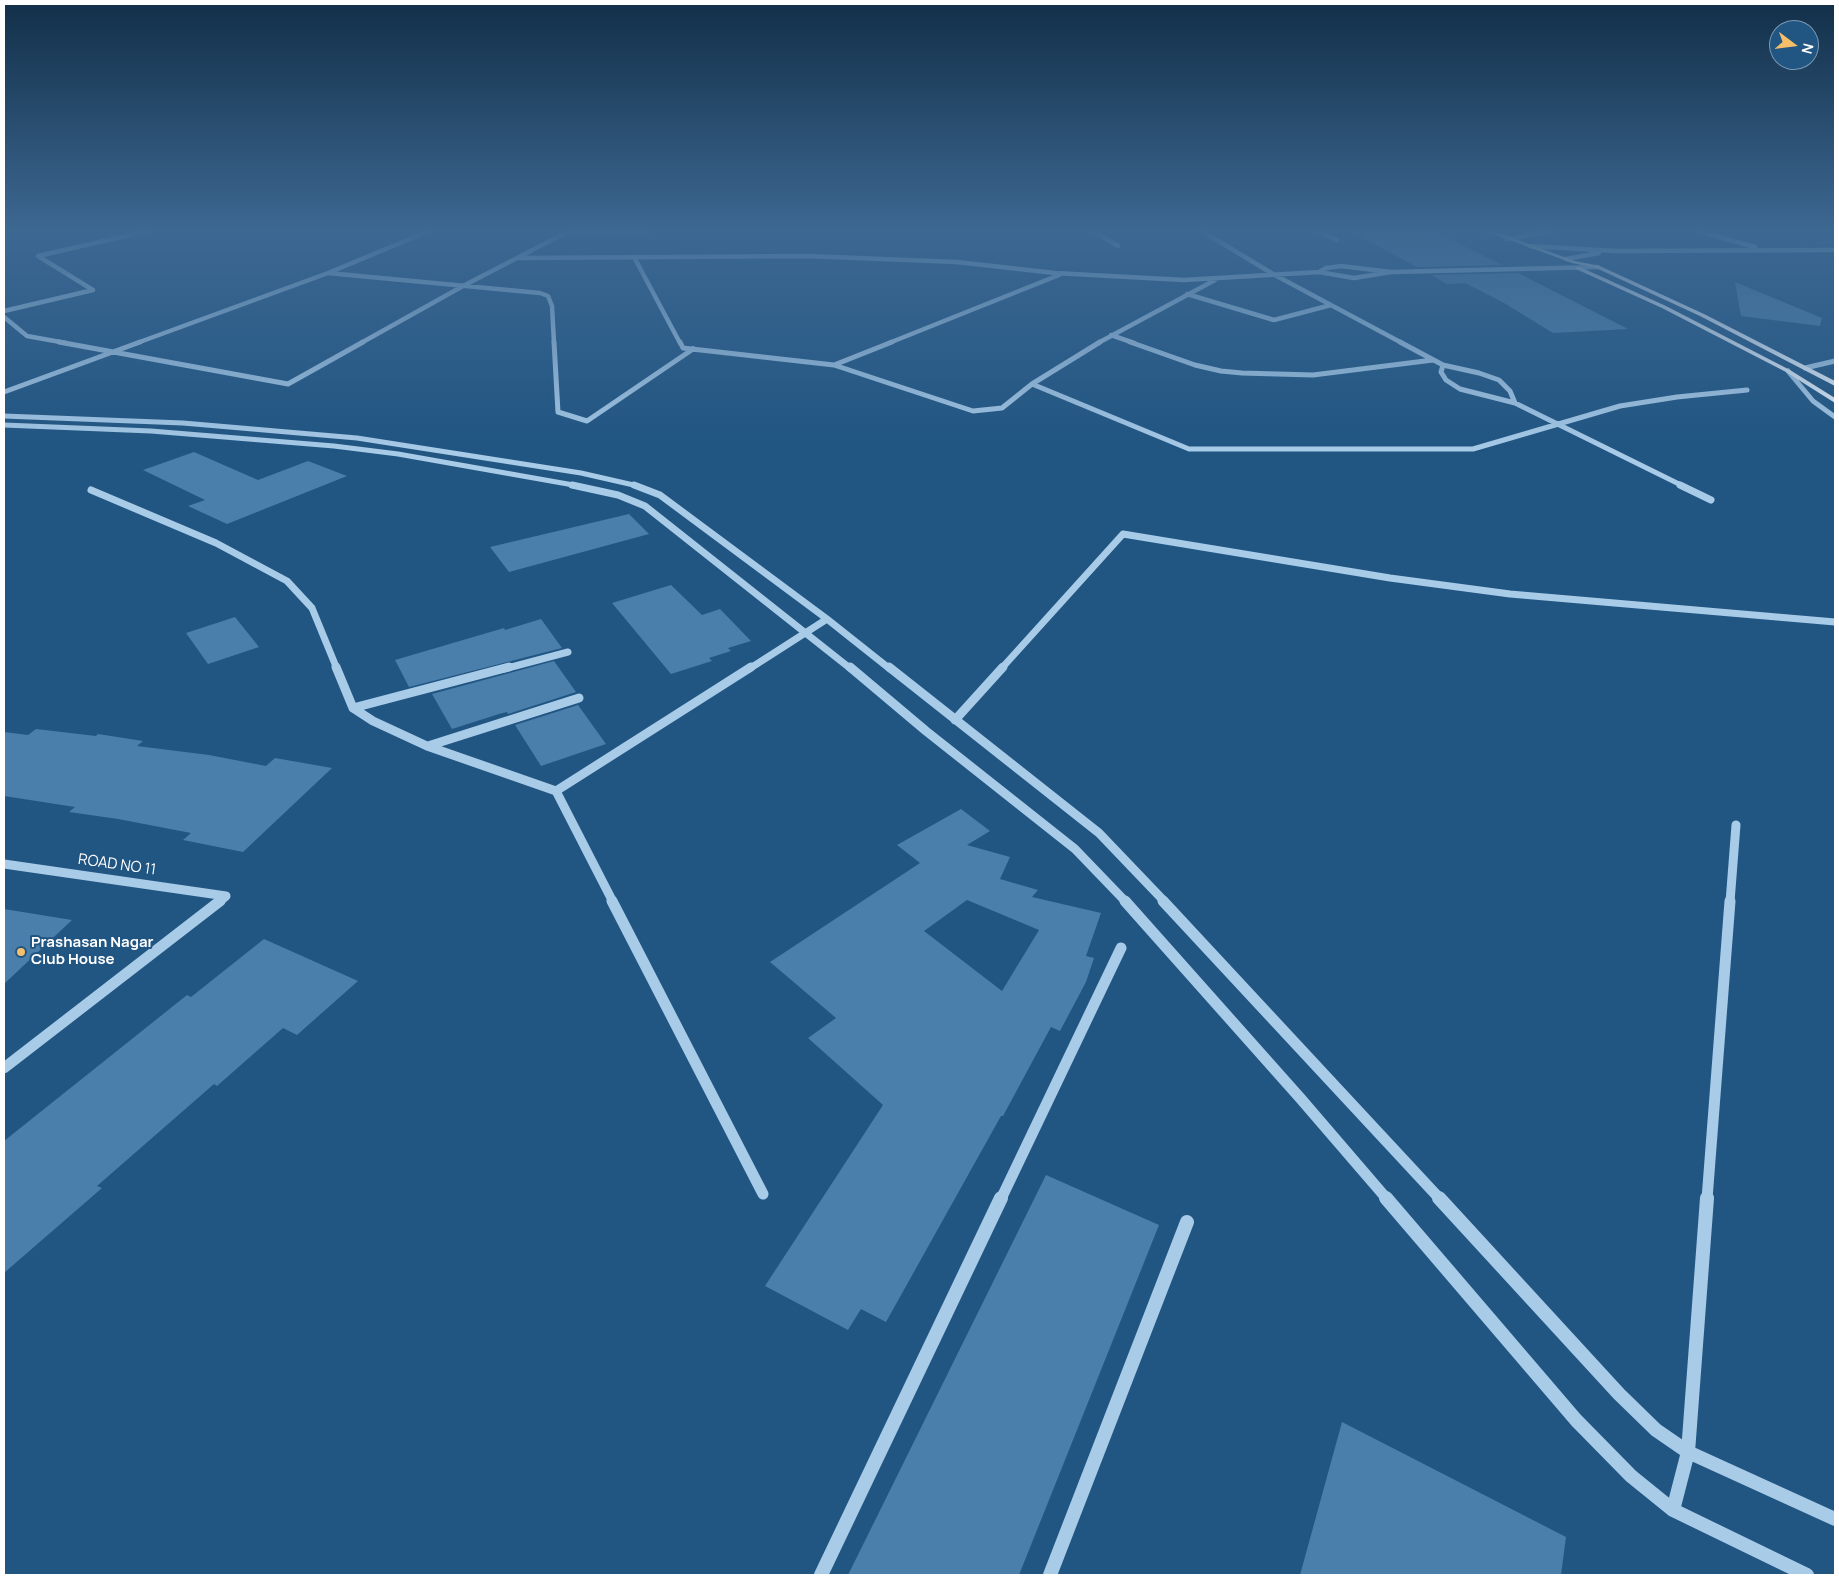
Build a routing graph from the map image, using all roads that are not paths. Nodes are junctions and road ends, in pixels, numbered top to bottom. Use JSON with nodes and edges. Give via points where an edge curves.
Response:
{"nodes":[{"id":1,"x":31,"y":305,"type":"edge"},
{"id":2,"x":242,"y":305,"type":"edge"},
{"id":3,"x":430,"y":305,"type":"edge"},
{"id":4,"x":551,"y":305,"type":"edge"},
{"id":5,"x":660,"y":305,"type":"edge"},
{"id":6,"x":986,"y":305,"type":"edge"},
{"id":7,"x":1167,"y":305,"type":"edge"},
{"id":8,"x":1223,"y":305,"type":"edge"},
{"id":9,"x":1331,"y":305,"type":"joint"},
{"id":10,"x":1659,"y":305,"type":"edge"},
{"id":11,"x":1680,"y":305,"type":"edge"},
{"id":12,"x":4,"y":311,"type":"edge"},
{"id":13,"x":4,"y":317,"type":"edge"},
{"id":14,"x":1111,"y":335,"type":"junction"},
{"id":15,"x":693,"y":349,"type":"junction"},
{"id":16,"x":114,"y":352,"type":"junction"},
{"id":17,"x":1433,"y":360,"type":"junction"},
{"id":18,"x":1835,"y":361,"type":"edge"},
{"id":19,"x":1443,"y":365,"type":"junction"},
{"id":20,"x":834,"y":366,"type":"junction"},
{"id":21,"x":1805,"y":368,"type":"junction"},
{"id":22,"x":1788,"y":371,"type":"junction"},
{"id":23,"x":1833,"y":382,"type":"edge"},
{"id":24,"x":1032,"y":384,"type":"junction"},
{"id":25,"x":1747,"y":390,"type":"dead end"},
{"id":26,"x":4,"y":392,"type":"edge"},
{"id":27,"x":1834,"y":400,"type":"edge"},
{"id":28,"x":1515,"y":403,"type":"junction"},
{"id":29,"x":4,"y":416,"type":"edge"},
{"id":30,"x":1835,"y":417,"type":"edge"},
{"id":31,"x":1558,"y":424,"type":"junction"},
{"id":32,"x":4,"y":425,"type":"edge"},
{"id":33,"x":91,"y":490,"type":"dead end"},
{"id":34,"x":1711,"y":500,"type":"dead end"},
{"id":35,"x":827,"y":619,"type":"junction"},
{"id":36,"x":1835,"y":622,"type":"edge"},
{"id":37,"x":807,"y":632,"type":"junction"},
{"id":38,"x":568,"y":652,"type":"dead end"},
{"id":39,"x":579,"y":698,"type":"dead end"},
{"id":40,"x":353,"y":708,"type":"junction"},
{"id":41,"x":955,"y":720,"type":"junction"},
{"id":42,"x":427,"y":746,"type":"junction"},
{"id":43,"x":556,"y":791,"type":"junction"},
{"id":44,"x":1736,"y":825,"type":"dead end"},
{"id":45,"x":4,"y":864,"type":"edge"},
{"id":46,"x":1121,"y":948,"type":"dead end"},
{"id":47,"x":4,"y":1068,"type":"edge"},
{"id":48,"x":763,"y":1194,"type":"dead end"},
{"id":49,"x":1187,"y":1222,"type":"dead end"},
{"id":50,"x":1688,"y":1452,"type":"junction"},
{"id":51,"x":1673,"y":1510,"type":"junction"},
{"id":52,"x":1835,"y":1519,"type":"edge"},
{"id":53,"x":821,"y":1575,"type":"edge"},
{"id":54,"x":1050,"y":1575,"type":"edge"},
{"id":55,"x":1807,"y":1575,"type":"edge"}],
"edges":[{"from":1,"to":12,"type":"street"},
{"from":2,"to":16,"type":"street"},
{"from":3,"to":16,"type":"street","via":[[288,384]]},
{"from":4,"to":15,"type":"street","via":[[558,412],[587,421]]},
{"from":5,"to":15,"type":"street","via":[[683,348]]},
{"from":6,"to":20,"type":"street"},
{"from":7,"to":14,"type":"street"},
{"from":8,"to":9,"type":"street","via":[[1274,320]]},
{"from":9,"to":17,"type":"street"},
{"from":10,"to":22,"type":"main road"},
{"from":11,"to":21,"type":"main road"},
{"from":13,"to":16,"type":"street","via":[[27,336]]},
{"from":14,"to":17,"type":"street","via":[[1195,365],[1242,373],[1313,375]]},
{"from":14,"to":24,"type":"street"},
{"from":15,"to":20,"type":"street"},
{"from":16,"to":26,"type":"street"},
{"from":17,"to":19,"type":"street"},
{"from":18,"to":21,"type":"street"},
{"from":19,"to":28,"type":"street","via":[[1499,380],[1510,391]]},
{"from":19,"to":28,"type":"street","via":[[1441,372],[1446,380],[1460,389]]},
{"from":20,"to":24,"type":"street","via":[[973,411],[1002,408]]},
{"from":21,"to":23,"type":"main road"},
{"from":22,"to":27,"type":"main road"},
{"from":22,"to":30,"type":"street","via":[[1813,402]]},
{"from":24,"to":31,"type":"street","via":[[1189,449],[1473,449]]},
{"from":25,"to":31,"type":"street","via":[[1620,406]]},
{"from":28,"to":31,"type":"street"},
{"from":29,"to":35,"type":"street","via":[[183,423],[357,438],[610,479],[660,495]]},
{"from":31,"to":34,"type":"street"},
{"from":32,"to":37,"type":"street","via":[[161,431],[316,444],[408,456],[618,495],[645,506]]},
{"from":33,"to":40,"type":"street","via":[[216,543],[287,581],[312,608]]},
{"from":35,"to":37,"type":"street"},
{"from":35,"to":41,"type":"street"},
{"from":36,"to":41,"type":"street","via":[[1510,594],[1381,577],[1124,534]]},
{"from":37,"to":43,"type":"street"},
{"from":37,"to":51,"type":"street","via":[[1075,849],[1294,1092],[1576,1420],[1631,1476]]},
{"from":38,"to":40,"type":"street"},
{"from":39,"to":42,"type":"street"},
{"from":40,"to":42,"type":"street"},
{"from":41,"to":50,"type":"street","via":[[1099,833],[1222,962],[1619,1394],[1656,1430]]},
{"from":42,"to":43,"type":"street"},
{"from":43,"to":48,"type":"street"},
{"from":44,"to":50,"type":"street"},
{"from":45,"to":47,"type":"street","name":"ROAD NO 11","via":[[226,896]]},
{"from":46,"to":53,"type":"street"},
{"from":49,"to":54,"type":"street"},
{"from":50,"to":51,"type":"street"},
{"from":50,"to":52,"type":"street"},
{"from":51,"to":55,"type":"street"}]}
